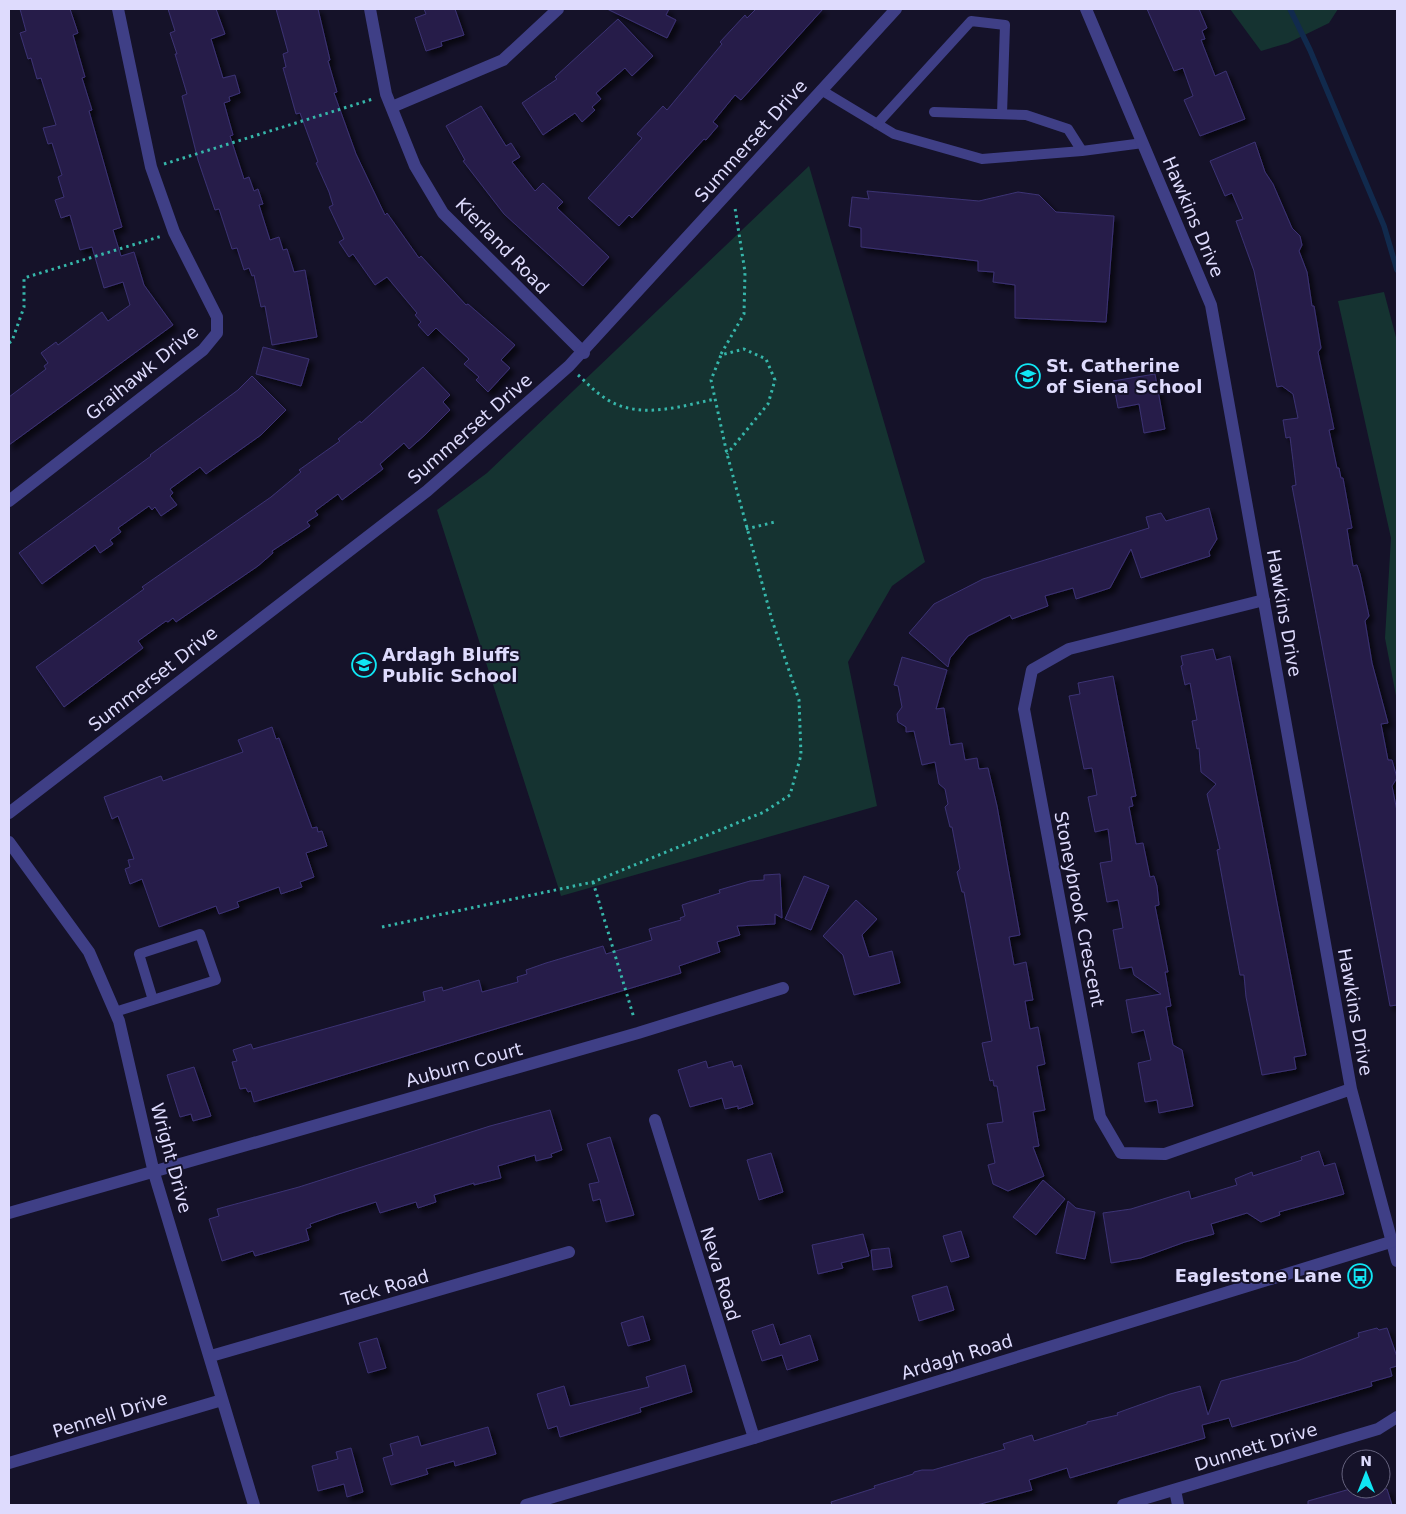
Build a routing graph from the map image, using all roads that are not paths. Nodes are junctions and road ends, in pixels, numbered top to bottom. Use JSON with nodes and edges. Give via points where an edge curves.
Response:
{"nodes":[{"id":1,"x":118,"y":9,"type":"edge"},
{"id":2,"x":370,"y":9,"type":"edge"},
{"id":3,"x":558,"y":9,"type":"edge"},
{"id":4,"x":896,"y":9,"type":"edge"},
{"id":5,"x":1086,"y":9,"type":"edge"},
{"id":6,"x":821,"y":90,"type":"junction"},
{"id":7,"x":392,"y":107,"type":"junction"},
{"id":8,"x":934,"y":112,"type":"dead end"},
{"id":9,"x":1002,"y":114,"type":"junction"},
{"id":10,"x":877,"y":124,"type":"junction"},
{"id":11,"x":1142,"y":143,"type":"junction"},
{"id":12,"x":1082,"y":151,"type":"junction"},
{"id":13,"x":584,"y":353,"type":"junction"},
{"id":14,"x":9,"y":501,"type":"edge"},
{"id":15,"x":1264,"y":600,"type":"junction"},
{"id":16,"x":9,"y":813,"type":"edge"},
{"id":17,"x":9,"y":842,"type":"edge"},
{"id":18,"x":783,"y":988,"type":"dead end"},
{"id":19,"x":153,"y":1000,"type":"junction"},
{"id":20,"x":115,"y":1012,"type":"junction"},
{"id":21,"x":1351,"y":1089,"type":"junction"},
{"id":22,"x":655,"y":1120,"type":"dead end"},
{"id":23,"x":154,"y":1173,"type":"junction"},
{"id":24,"x":9,"y":1213,"type":"edge"},
{"id":25,"x":1394,"y":1241,"type":"edge"},
{"id":26,"x":569,"y":1252,"type":"dead end"},
{"id":27,"x":1397,"y":1261,"type":"edge"},
{"id":28,"x":211,"y":1356,"type":"junction"},
{"id":29,"x":222,"y":1400,"type":"junction"},
{"id":30,"x":1397,"y":1418,"type":"edge"},
{"id":31,"x":754,"y":1438,"type":"junction"},
{"id":32,"x":9,"y":1463,"type":"edge"},
{"id":33,"x":1175,"y":1490,"type":"junction"},
{"id":34,"x":254,"y":1505,"type":"edge"},
{"id":35,"x":526,"y":1505,"type":"edge"},
{"id":36,"x":1123,"y":1505,"type":"edge"},
{"id":37,"x":1178,"y":1505,"type":"edge"}],
"edges":[{"from":1,"to":14,"type":"street","name":"Graihawk Drive","via":[[151,167],[174,232],[217,317],[217,333],[204,350]]},
{"from":2,"to":7,"type":"street","name":"Kierland Road","via":[[386,94]]},
{"from":3,"to":7,"type":"street","via":[[503,60]]},
{"from":4,"to":6,"type":"street","name":"Summerset Drive"},
{"from":5,"to":11,"type":"street","name":"Hawkins Drive"},
{"from":6,"to":10,"type":"lane"},
{"from":6,"to":13,"type":"street","name":"Summerset Drive"},
{"from":7,"to":13,"type":"street","name":"Kierland Road","via":[[415,166],[443,213]]},
{"from":8,"to":9,"type":"lane"},
{"from":9,"to":10,"type":"lane","via":[[1005,25],[971,21]]},
{"from":9,"to":12,"type":"lane","via":[[1026,115],[1068,129]]},
{"from":10,"to":12,"type":"lane","via":[[894,134],[982,160]]},
{"from":11,"to":12,"type":"lane"},
{"from":11,"to":15,"type":"street","name":"Hawkins Drive","via":[[1211,305]]},
{"from":13,"to":16,"type":"street","name":"Summerset Drive","via":[[427,491]]},
{"from":15,"to":21,"type":"street","name":"Hawkins Drive"},
{"from":15,"to":21,"type":"street","name":"Stoneybrook Crescent","via":[[1068,649],[1032,670],[1024,709],[1100,1117],[1121,1153],[1165,1154]]},
{"from":17,"to":20,"type":"street","name":"Wright Drive","via":[[89,952]]},
{"from":18,"to":23,"type":"street","name":"Auburn Court"},
{"from":19,"to":19,"type":"lane","via":[[216,980],[200,934],[139,954]]},
{"from":19,"to":20,"type":"lane"},
{"from":20,"to":23,"type":"street","name":"Wright Drive"},
{"from":21,"to":25,"type":"street","name":"Hawkins Drive"},
{"from":22,"to":31,"type":"street","name":"Neva Road"},
{"from":23,"to":24,"type":"street","name":"Auburn Court"},
{"from":23,"to":28,"type":"street","name":"Wright Drive"},
{"from":25,"to":27,"type":"street"},
{"from":25,"to":31,"type":"street","name":"Ardagh Road"},
{"from":26,"to":28,"type":"street","name":"Teck Road"},
{"from":28,"to":29,"type":"street","name":"Wright Drive"},
{"from":29,"to":32,"type":"street","name":"Pennell Drive"},
{"from":29,"to":34,"type":"street","name":"Wright Drive"},
{"from":30,"to":33,"type":"street","name":"Dunnett Drive","via":[[1378,1429]]},
{"from":31,"to":35,"type":"street","name":"Ardagh Road"},
{"from":33,"to":36,"type":"street","name":"Dunnett Drive"},
{"from":33,"to":37,"type":"street"}]}
